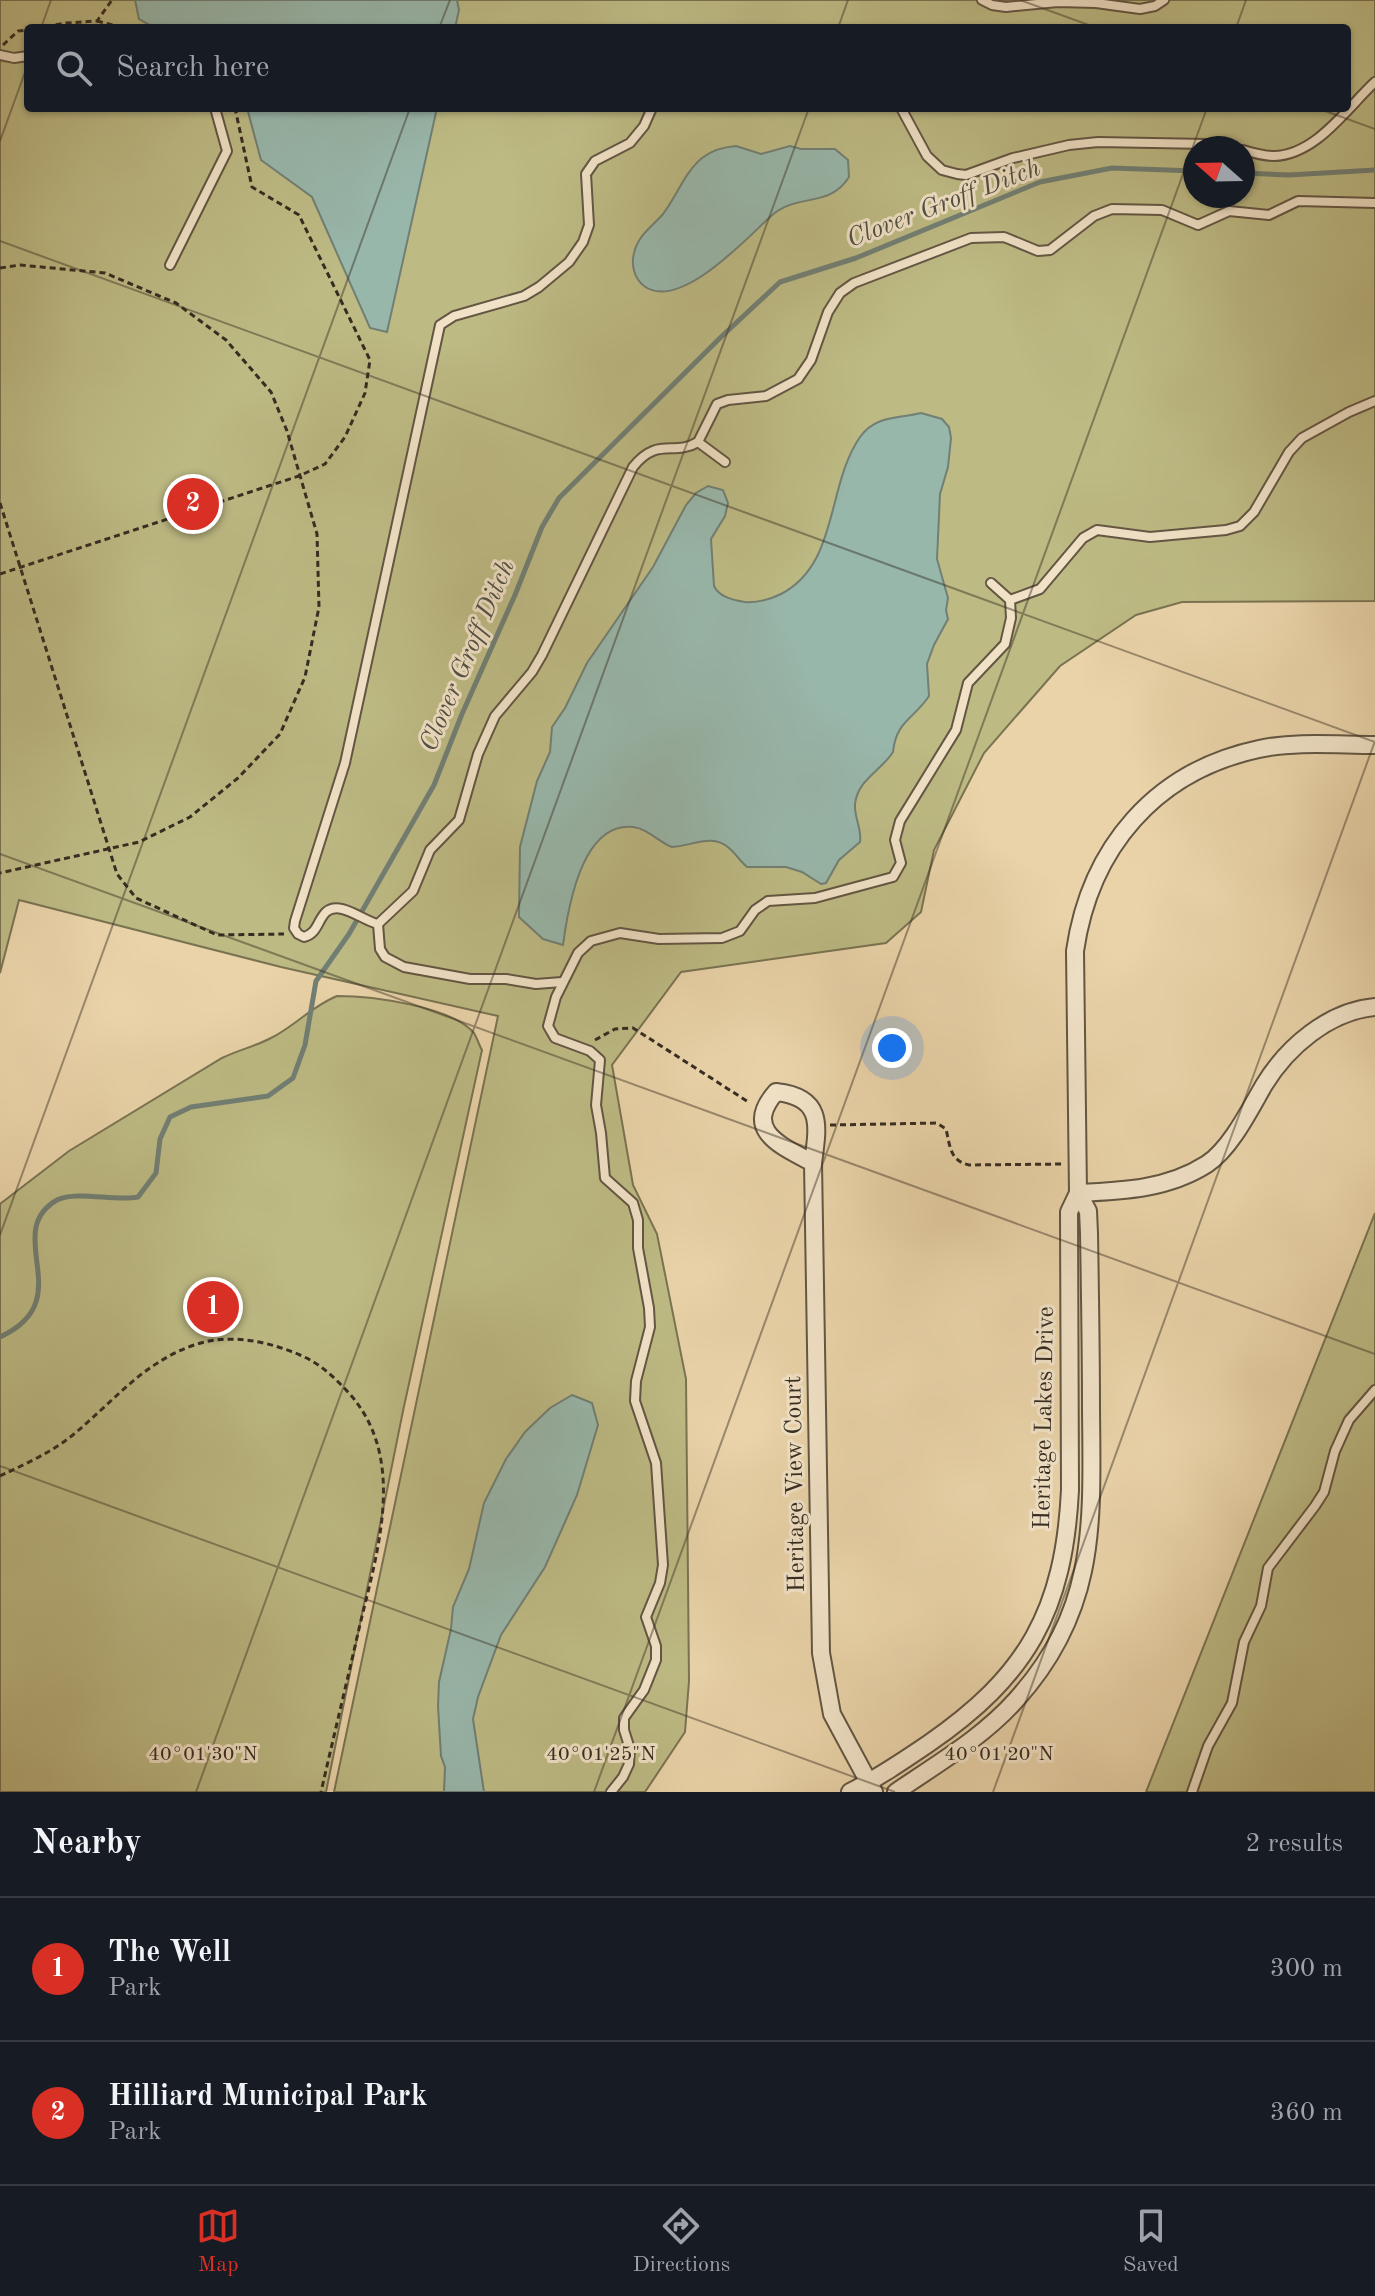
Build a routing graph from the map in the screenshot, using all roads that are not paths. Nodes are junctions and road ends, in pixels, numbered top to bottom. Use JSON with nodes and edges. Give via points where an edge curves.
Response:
{"nodes":[{"id":1,"x":982,"y":0,"type":"edge"},
{"id":2,"x":1164,"y":0,"type":"edge"},
{"id":3,"x":0,"y":55,"type":"edge"},
{"id":4,"x":24,"y":57,"type":"edge"},
{"id":5,"x":1375,"y":82,"type":"edge"},
{"id":6,"x":1351,"y":106,"type":"edge"},
{"id":7,"x":216,"y":112,"type":"edge"},
{"id":8,"x":650,"y":112,"type":"edge"},
{"id":9,"x":903,"y":112,"type":"edge"},
{"id":10,"x":1345,"y":112,"type":"edge"},
{"id":11,"x":1183,"y":144,"type":"edge"},
{"id":12,"x":1255,"y":152,"type":"edge"},
{"id":13,"x":1375,"y":203,"type":"edge"},
{"id":14,"x":170,"y":265,"type":"dead end"},
{"id":15,"x":1375,"y":401,"type":"edge"},
{"id":16,"x":698,"y":442,"type":"junction"},
{"id":17,"x":725,"y":462,"type":"dead end"},
{"id":18,"x":991,"y":583,"type":"dead end"},
{"id":19,"x":1010,"y":600,"type":"junction"},
{"id":20,"x":1375,"y":745,"type":"edge"},
{"id":21,"x":373,"y":922,"type":"junction"},
{"id":22,"x":562,"y":982,"type":"junction"},
{"id":23,"x":1375,"y":1007,"type":"edge"},
{"id":24,"x":813,"y":1163,"type":"junction"},
{"id":25,"x":1078,"y":1193,"type":"junction"},
{"id":26,"x":1375,"y":1390,"type":"edge"},
{"id":27,"x":871,"y":1787,"type":"edge"},
{"id":28,"x":611,"y":1792,"type":"edge"},
{"id":29,"x":850,"y":1792,"type":"edge"},
{"id":30,"x":896,"y":1792,"type":"edge"},
{"id":31,"x":1192,"y":1792,"type":"edge"}],
"edges":[{"from":1,"to":2,"type":"lane","via":[[1006,7],[1058,2],[1140,9]]},
{"from":3,"to":4,"type":"lane"},
{"from":5,"to":6,"type":"lane"},
{"from":7,"to":14,"type":"lane","via":[[227,151]]},
{"from":8,"to":21,"type":"lane","via":[[630,143],[595,161],[586,174],[589,225],[569,262],[524,296],[440,325],[345,763],[294,928],[310,937],[326,912],[334,909]]},
{"from":9,"to":11,"type":"lane","via":[[927,156],[942,170],[957,174],[1069,145]]},
{"from":10,"to":12,"type":"lane","via":[[1296,152]]},
{"from":13,"to":16,"type":"lane","via":[[1298,201],[1269,215],[1229,211],[1198,225],[1162,210],[1112,209],[1045,251],[1004,237],[956,242],[847,287],[828,312],[808,367],[798,379],[766,396],[717,404]]},
{"from":15,"to":19,"type":"lane","via":[[1302,438],[1240,526],[1150,537],[1097,530],[1083,538],[1040,589]]},
{"from":16,"to":17,"type":"lane"},
{"from":16,"to":21,"type":"lane","via":[[648,452],[633,467],[542,655],[488,729],[459,820],[430,850],[413,891]]},
{"from":18,"to":19,"type":"lane"},
{"from":19,"to":22,"type":"lane","via":[[1005,644],[968,683],[956,730],[900,821],[895,840],[901,863],[893,877],[815,898],[768,901],[740,931],[722,938],[610,934],[583,947]]},
{"from":20,"to":25,"type":"street","name":"Heritage Lakes Drive","via":[[1278,746],[1216,760],[1161,793],[1117,840],[1091,884],[1075,951]]},
{"from":21,"to":22,"type":"lane","via":[[385,957],[404,967],[470,979]]},
{"from":22,"to":28,"type":"lane","via":[[548,1026],[555,1038],[600,1060],[596,1105],[605,1178],[633,1203],[649,1308],[635,1401],[656,1463],[663,1565],[646,1617],[656,1660],[624,1718],[630,1757]]},
{"from":23,"to":25,"type":"street","via":[[1338,1018],[1296,1045],[1209,1163],[1153,1187]]},
{"from":24,"to":24,"type":"street","name":"Heritage View Court","via":[[766,1133],[762,1116],[776,1092],[811,1107],[818,1125]]},
{"from":24,"to":27,"type":"street","name":"Heritage View Court","via":[[821,1653],[832,1714]]},
{"from":25,"to":27,"type":"street","name":"Heritage Lakes Drive","via":[[1069,1212],[1069,1514],[1052,1597],[1031,1642],[996,1691]]},
{"from":25,"to":30,"type":"street","name":"Heritage Lakes Drive","via":[[1088,1211],[1093,1498],[1081,1581],[1058,1640],[1017,1699],[972,1742]]},
{"from":26,"to":31,"type":"lane","via":[[1342,1434],[1324,1492],[1268,1568],[1261,1606],[1244,1642],[1232,1703],[1212,1737]]},
{"from":27,"to":29,"type":"street","name":"Heritage Lakes Drive"}]}
